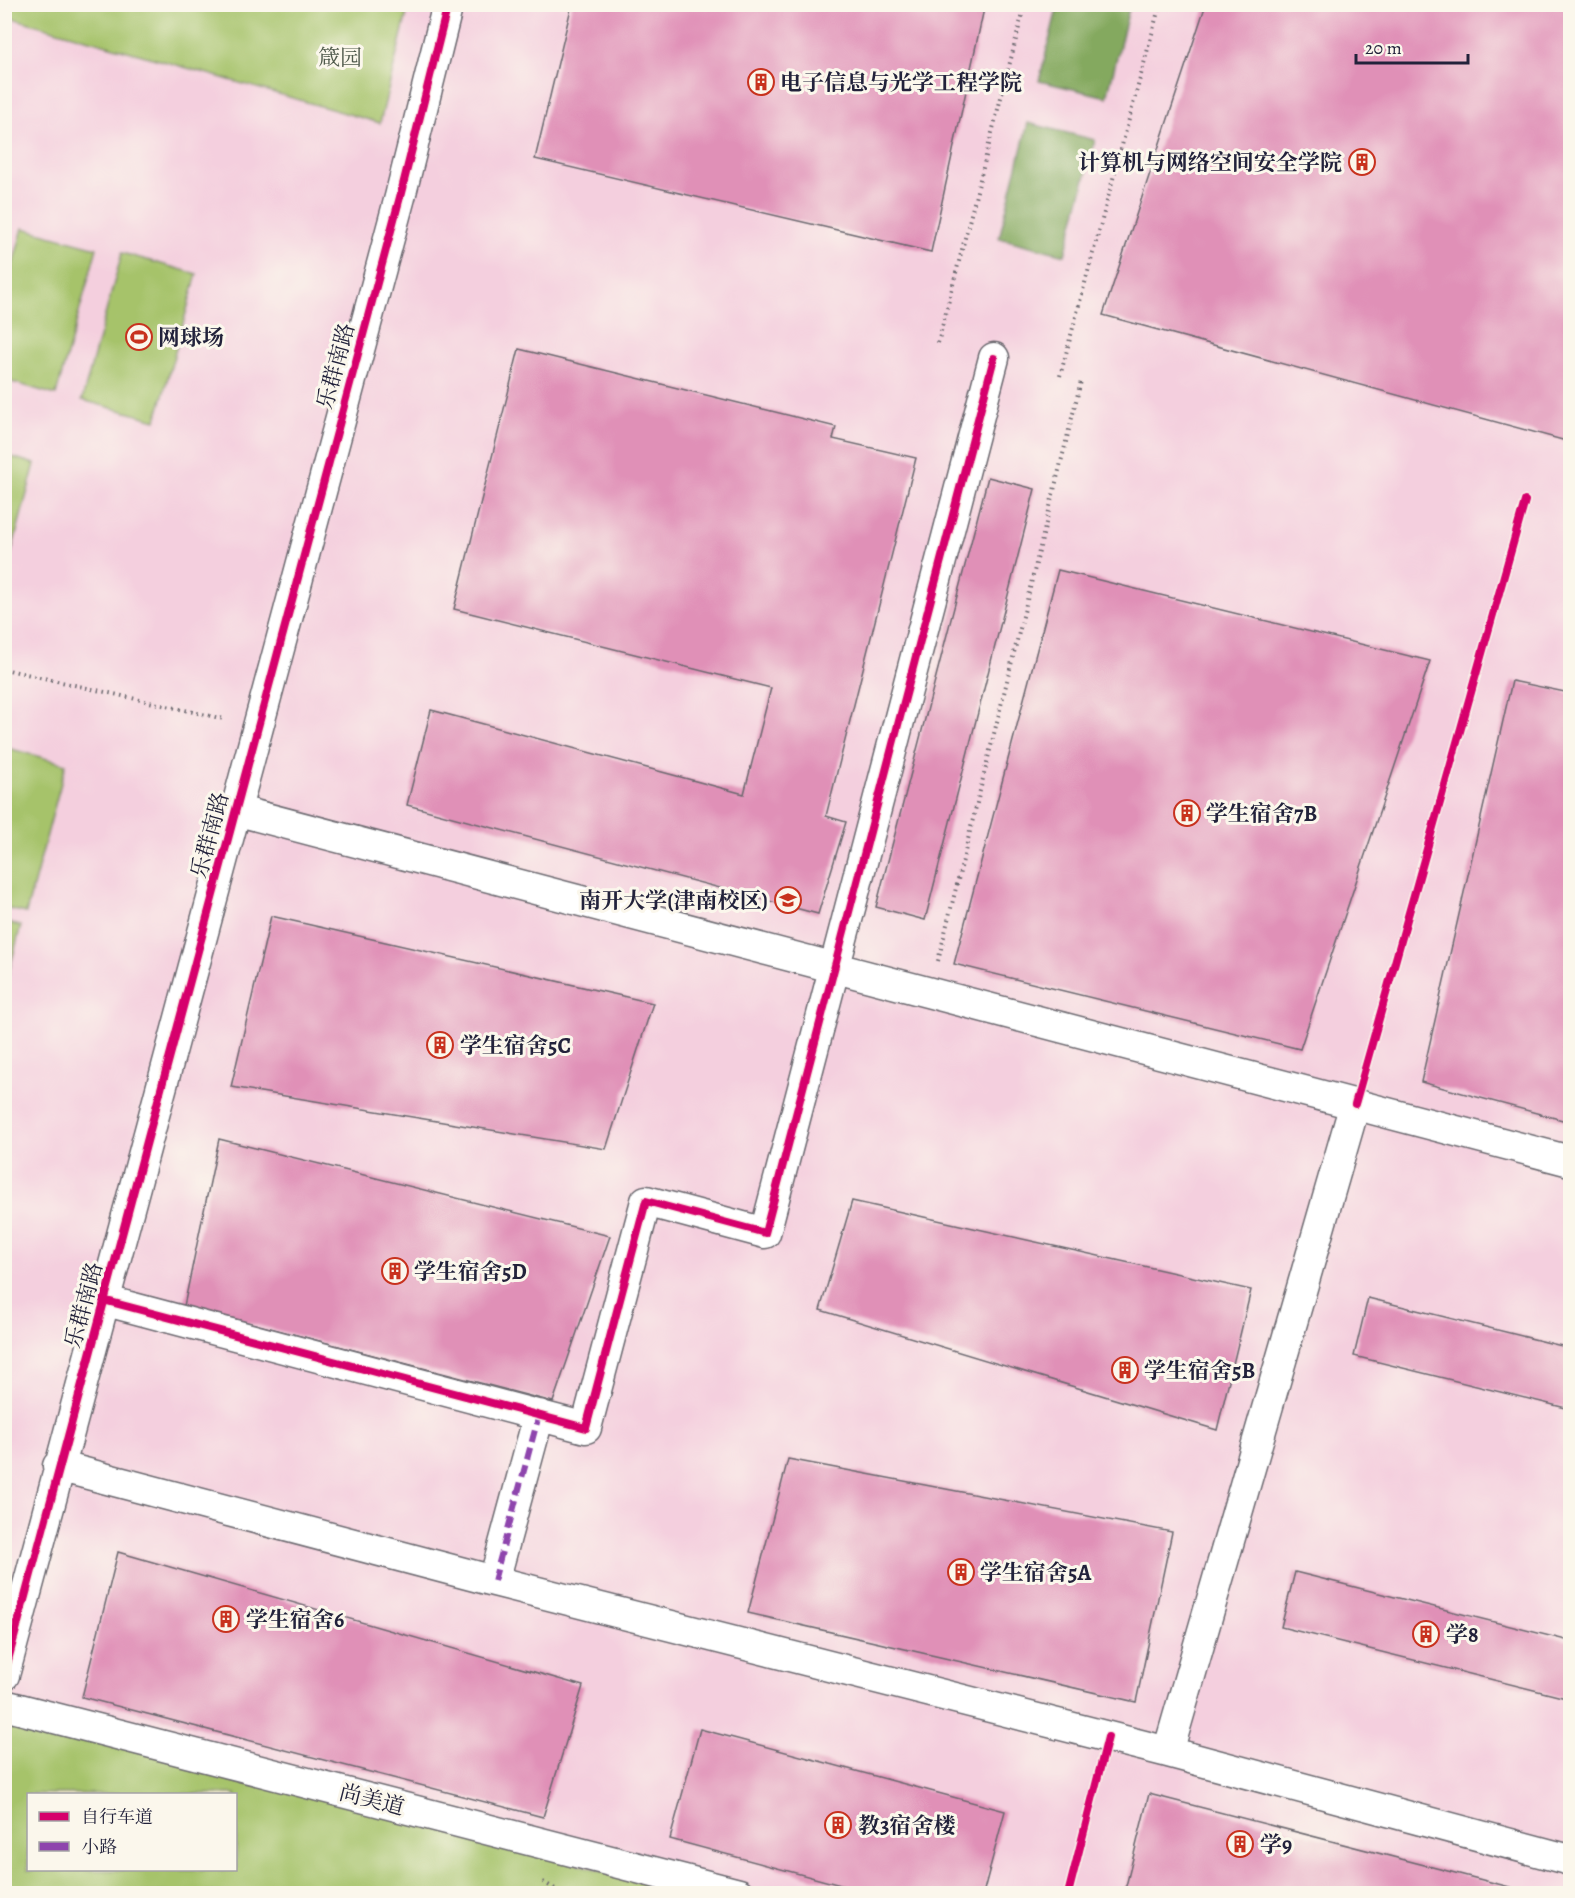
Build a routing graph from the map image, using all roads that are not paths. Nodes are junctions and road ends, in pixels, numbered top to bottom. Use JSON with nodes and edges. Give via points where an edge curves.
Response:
{"nodes":[{"id":1,"x":448,"y":4,"type":"edge"},
{"id":2,"x":994,"y":358,"type":"dead end"},
{"id":3,"x":235,"y":810,"type":"junction"},
{"id":4,"x":836,"y":968,"type":"junction"},
{"id":5,"x":1355,"y":1104,"type":"junction"},
{"id":6,"x":1570,"y":1161,"type":"edge"},
{"id":7,"x":103,"y":1299,"type":"junction"},
{"id":8,"x":539,"y":1415,"type":"junction"},
{"id":9,"x":58,"y":1466,"type":"junction"},
{"id":10,"x":494,"y":1581,"type":"junction"},
{"id":11,"x":4,"y":1675,"type":"edge"},
{"id":12,"x":4,"y":1705,"type":"edge"},
{"id":13,"x":1168,"y":1752,"type":"junction"},
{"id":14,"x":1570,"y":1860,"type":"edge"},
{"id":15,"x":739,"y":1893,"type":"edge"}],
"edges":[{"from":1,"to":3,"type":"street","name":"乐群南路"},
{"from":2,"to":4,"type":"street"},
{"from":3,"to":4,"type":"street"},
{"from":3,"to":7,"type":"street","name":"乐群南路"},
{"from":4,"to":5,"type":"street"},
{"from":4,"to":8,"type":"street","via":[[765,1233],[646,1201],[586,1428]]},
{"from":5,"to":6,"type":"street"},
{"from":5,"to":13,"type":"street"},
{"from":7,"to":8,"type":"street"},
{"from":7,"to":9,"type":"street","name":"乐群南路"},
{"from":8,"to":10,"type":"street"},
{"from":9,"to":10,"type":"street"},
{"from":9,"to":11,"type":"street","name":"乐群南路"},
{"from":10,"to":13,"type":"street"},
{"from":12,"to":15,"type":"street","name":"尚美道"},
{"from":13,"to":14,"type":"street"}]}
